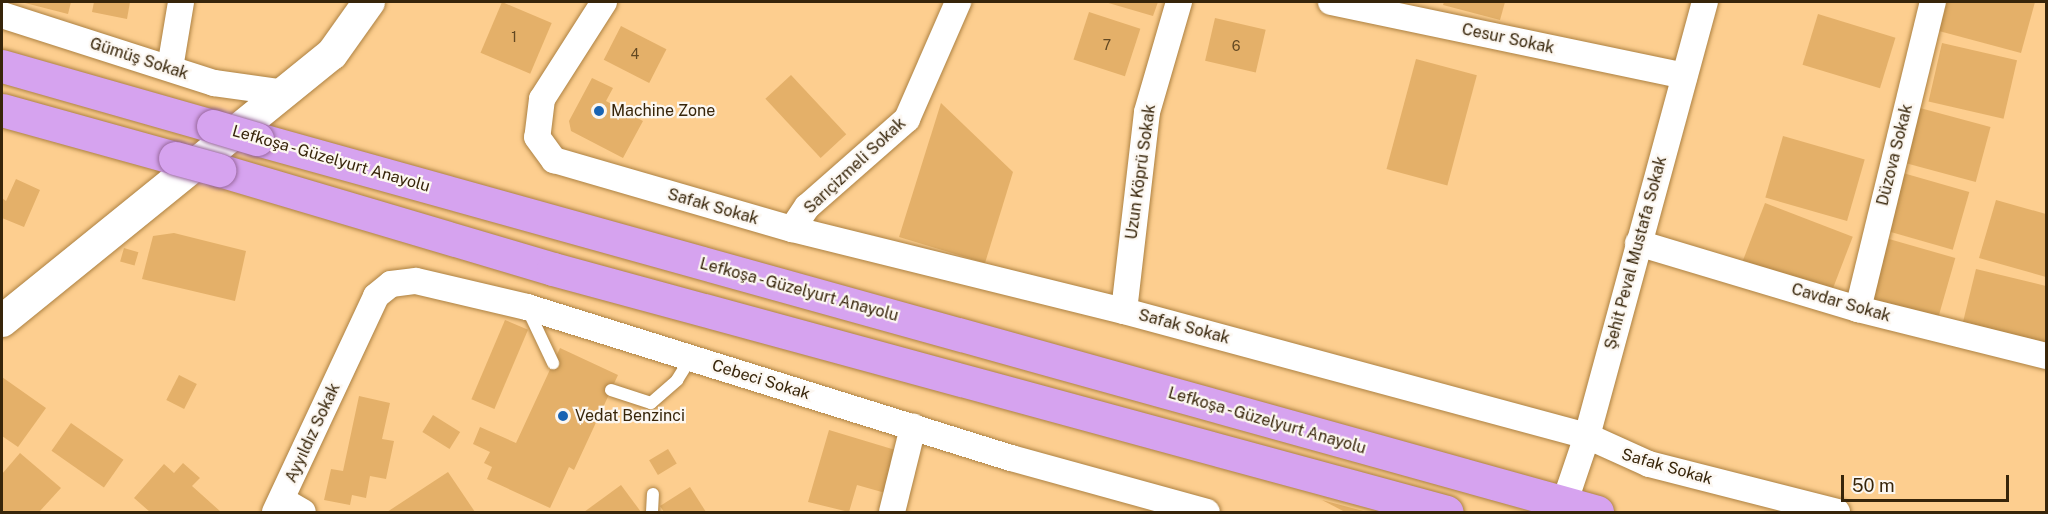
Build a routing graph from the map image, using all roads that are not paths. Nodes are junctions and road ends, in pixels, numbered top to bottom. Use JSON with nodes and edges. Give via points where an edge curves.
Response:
{"nodes":[{"id":1,"x":181,"y":2,"type":"edge"},
{"id":2,"x":369,"y":2,"type":"edge"},
{"id":3,"x":604,"y":2,"type":"edge"},
{"id":4,"x":958,"y":2,"type":"edge"},
{"id":5,"x":1179,"y":2,"type":"edge"},
{"id":6,"x":1331,"y":2,"type":"edge"},
{"id":7,"x":1705,"y":2,"type":"edge"},
{"id":8,"x":1933,"y":2,"type":"edge"},
{"id":9,"x":2,"y":15,"type":"edge"},
{"id":10,"x":2,"y":66,"type":"edge"},
{"id":11,"x":170,"y":68,"type":"junction"},
{"id":12,"x":1684,"y":76,"type":"junction"},
{"id":13,"x":279,"y":92,"type":"junction"},
{"id":14,"x":2,"y":110,"type":"edge"},
{"id":15,"x":255,"y":128,"type":"junction"},
{"id":16,"x":178,"y":167,"type":"junction"},
{"id":17,"x":792,"y":230,"type":"junction"},
{"id":18,"x":1638,"y":243,"type":"junction"},
{"id":19,"x":527,"y":307,"type":"junction"},
{"id":20,"x":1858,"y":309,"type":"junction"},
{"id":21,"x":1124,"y":311,"type":"junction"},
{"id":22,"x":2,"y":321,"type":"edge"},
{"id":23,"x":350,"y":352,"type":"joint"},
{"id":24,"x":2046,"y":356,"type":"edge"},
{"id":25,"x":691,"y":358,"type":"junction"},
{"id":26,"x":553,"y":363,"type":"dead end"},
{"id":27,"x":611,"y":390,"type":"dead end"},
{"id":28,"x":913,"y":427,"type":"junction"},
{"id":29,"x":1587,"y":436,"type":"junction"},
{"id":30,"x":653,"y":494,"type":"dead end"},
{"id":31,"x":1564,"y":504,"type":"junction"},
{"id":32,"x":287,"y":508,"type":"edge"},
{"id":33,"x":652,"y":513,"type":"edge"},
{"id":34,"x":892,"y":513,"type":"edge"},
{"id":35,"x":1207,"y":513,"type":"edge"},
{"id":36,"x":1447,"y":513,"type":"edge"},
{"id":37,"x":1597,"y":513,"type":"edge"},
{"id":38,"x":1837,"y":513,"type":"edge"}],
"edges":[{"from":1,"to":11,"type":"street"},
{"from":2,"to":13,"type":"street","via":[[332,54]]},
{"from":3,"to":17,"type":"street","name":"Safak Sokak","via":[[542,99],[537,137],[554,160]]},
{"from":4,"to":17,"type":"street","name":"Sarıçizmeli Sokak","via":[[907,119],[807,207]]},
{"from":5,"to":21,"type":"street","name":"Uzun Köprü Sokak","via":[[1147,112]]},
{"from":6,"to":12,"type":"street","name":"Cesur Sokak"},
{"from":7,"to":12,"type":"street","name":"Şehit Peval Mustafa Sokak"},
{"from":8,"to":20,"type":"street","name":"Düzova Sokak"},
{"from":9,"to":11,"type":"street","name":"Gümüş Sokak"},
{"from":10,"to":15,"type":"highway","name":"Lefkoşa - Güzelyurt Anayolu","bridge":true,"via":[[213,126]]},
{"from":11,"to":13,"type":"street","name":"Gümüş Sokak","via":[[240,90]]},
{"from":12,"to":18,"type":"street","name":"Şehit Peval Mustafa Sokak"},
{"from":13,"to":15,"type":"street"},
{"from":14,"to":16,"type":"highway"},
{"from":15,"to":16,"type":"street"},
{"from":15,"to":31,"type":"highway","name":"Lefkoşa - Güzelyurt Anayolu"},
{"from":16,"to":22,"type":"street","via":[[152,196],[75,265]]},
{"from":16,"to":36,"type":"highway","bridge":true,"via":[[219,170],[553,269]]},
{"from":17,"to":21,"type":"street","name":"Safak Sokak"},
{"from":18,"to":20,"type":"street","name":"Cavdar Sokak"},
{"from":18,"to":29,"type":"street","name":"Şehit Peval Mustafa Sokak"},
{"from":19,"to":23,"type":"street","name":"Cebeci Sokak","via":[[416,281],[391,284],[376,296]]},
{"from":19,"to":25,"type":"street","name":"Cebeci Sokak"},
{"from":19,"to":26,"type":"lane"},
{"from":20,"to":24,"type":"street","name":"Cavdar Sokak"},
{"from":21,"to":29,"type":"street","name":"Safak Sokak"},
{"from":23,"to":32,"type":"street","name":"Ayyıldız Sokak"},
{"from":25,"to":27,"type":"lane","via":[[677,380],[651,403]]},
{"from":25,"to":28,"type":"street","name":"Cebeci Sokak"},
{"from":28,"to":34,"type":"street"},
{"from":28,"to":35,"type":"street","name":"Cebeci Sokak"},
{"from":29,"to":31,"type":"street","name":"Şehit Peval Mustafa Sokak"},
{"from":29,"to":38,"type":"street","name":"Safak Sokak","via":[[1649,464]]},
{"from":30,"to":33,"type":"lane"},
{"from":31,"to":37,"type":"highway","name":"Lefkoşa - Güzelyurt Anayolu"}]}
